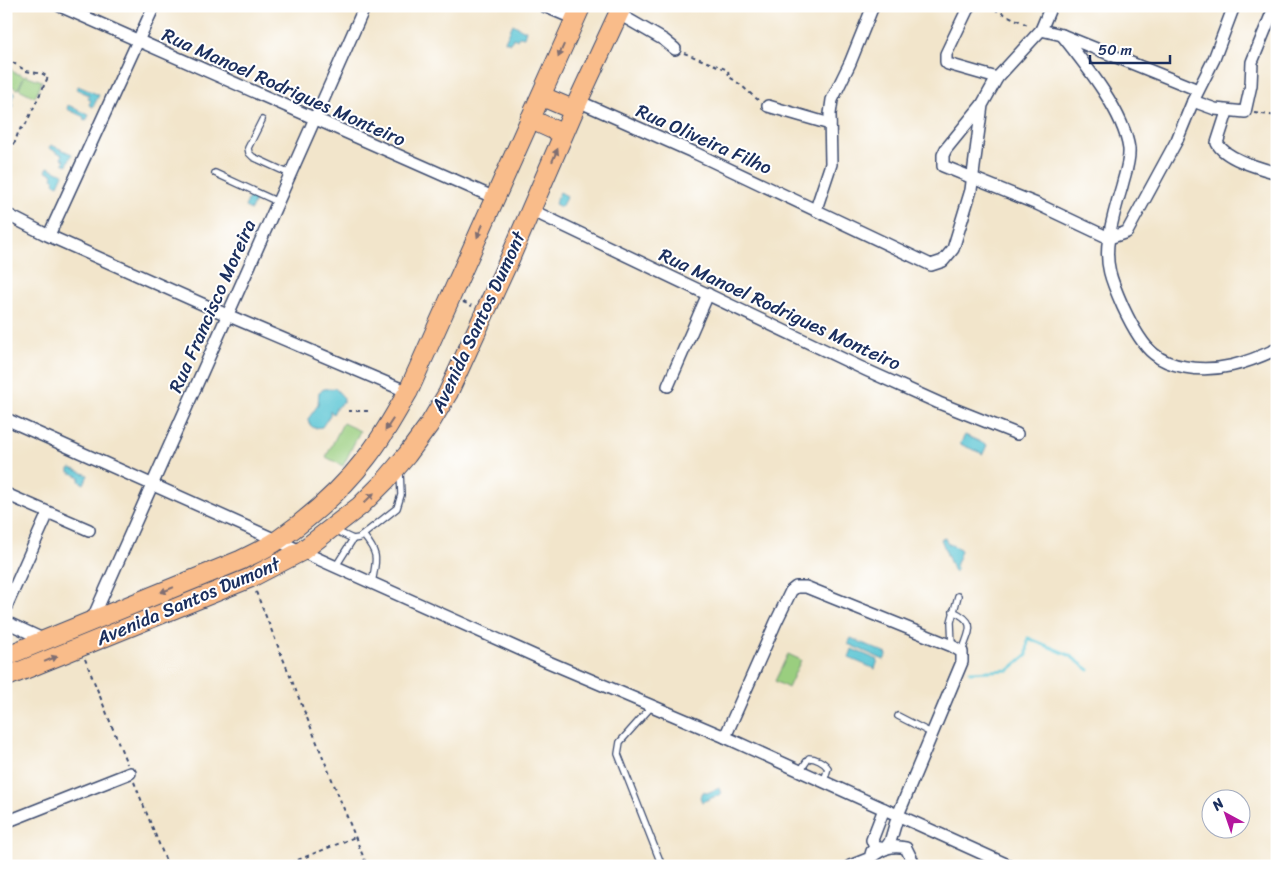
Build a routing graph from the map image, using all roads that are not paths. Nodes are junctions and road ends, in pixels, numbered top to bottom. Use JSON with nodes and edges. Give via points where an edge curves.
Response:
{"nodes":[{"id":1,"x":60,"y":6,"type":"edge"},
{"id":2,"x":154,"y":6,"type":"edge"},
{"id":3,"x":365,"y":6,"type":"edge"},
{"id":4,"x":544,"y":6,"type":"edge"},
{"id":5,"x":873,"y":6,"type":"edge"},
{"id":6,"x":969,"y":6,"type":"edge"},
{"id":7,"x":1051,"y":6,"type":"edge"},
{"id":8,"x":1234,"y":6,"type":"edge"},
{"id":9,"x":1276,"y":8,"type":"edge"},
{"id":10,"x":620,"y":10,"type":"edge"},
{"id":11,"x":578,"y":13,"type":"edge"},
{"id":12,"x":1041,"y":30,"type":"junction"},
{"id":13,"x":1062,"y":35,"type":"junction"},
{"id":14,"x":137,"y":41,"type":"junction"},
{"id":15,"x":675,"y":49,"type":"road end"},
{"id":16,"x":997,"y":78,"type":"junction"},
{"id":17,"x":541,"y":96,"type":"junction"},
{"id":18,"x":1195,"y":96,"type":"junction"},
{"id":19,"x":982,"y":105,"type":"junction"},
{"id":20,"x":576,"y":106,"type":"junction"},
{"id":21,"x":768,"y":106,"type":"road end"},
{"id":22,"x":1227,"y":112,"type":"junction"},
{"id":23,"x":530,"y":119,"type":"junction"},
{"id":24,"x":262,"y":120,"type":"dead end"},
{"id":25,"x":314,"y":120,"type":"junction"},
{"id":26,"x":830,"y":124,"type":"junction"},
{"id":27,"x":564,"y":134,"type":"junction"},
{"id":28,"x":1277,"y":173,"type":"edge"},
{"id":29,"x":215,"y":174,"type":"dead end"},
{"id":30,"x":290,"y":174,"type":"junction"},
{"id":31,"x":972,"y":177,"type":"junction"},
{"id":32,"x":495,"y":198,"type":"junction"},
{"id":33,"x":278,"y":202,"type":"junction"},
{"id":34,"x":816,"y":209,"type":"junction"},
{"id":35,"x":531,"y":210,"type":"junction"},
{"id":36,"x":6,"y":214,"type":"edge"},
{"id":37,"x":49,"y":235,"type":"junction"},
{"id":38,"x":1109,"y":238,"type":"junction"},
{"id":39,"x":708,"y":294,"type":"junction"},
{"id":40,"x":227,"y":315,"type":"junction"},
{"id":41,"x":1277,"y":350,"type":"edge"},
{"id":42,"x":668,"y":386,"type":"dead end"},
{"id":43,"x":408,"y":392,"type":"junction"},
{"id":44,"x":6,"y":419,"type":"edge"},
{"id":45,"x":1017,"y":434,"type":"dead end"},
{"id":46,"x":400,"y":464,"type":"junction"},
{"id":47,"x":152,"y":485,"type":"junction"},
{"id":48,"x":6,"y":494,"type":"edge"},
{"id":49,"x":48,"y":513,"type":"junction"},
{"id":50,"x":332,"y":529,"type":"junction"},
{"id":51,"x":89,"y":530,"type":"dead end"},
{"id":52,"x":364,"y":536,"type":"junction"},
{"id":53,"x":353,"y":539,"type":"junction"},
{"id":54,"x":277,"y":541,"type":"junction"},
{"id":55,"x":302,"y":551,"type":"junction"},
{"id":56,"x":240,"y":560,"type":"junction"},
{"id":57,"x":336,"y":566,"type":"junction"},
{"id":58,"x":250,"y":578,"type":"junction"},
{"id":59,"x":372,"y":583,"type":"junction"},
{"id":60,"x":958,"y":596,"type":"dead end"},
{"id":61,"x":6,"y":607,"type":"edge"},
{"id":62,"x":953,"y":611,"type":"junction"},
{"id":63,"x":92,"y":620,"type":"junction"},
{"id":64,"x":6,"y":622,"type":"edge"},
{"id":65,"x":45,"y":640,"type":"junction"},
{"id":66,"x":952,"y":646,"type":"junction"},
{"id":67,"x":962,"y":652,"type":"junction"},
{"id":68,"x":6,"y":656,"type":"edge"},
{"id":69,"x":6,"y":677,"type":"edge"},
{"id":70,"x":652,"y":706,"type":"junction"},
{"id":71,"x":898,"y":716,"type":"dead end"},
{"id":72,"x":933,"y":734,"type":"junction"},
{"id":73,"x":725,"y":737,"type":"junction"},
{"id":74,"x":800,"y":770,"type":"junction"},
{"id":75,"x":130,"y":773,"type":"road end"},
{"id":76,"x":824,"y":781,"type":"junction"},
{"id":77,"x":884,"y":809,"type":"junction"},
{"id":78,"x":898,"y":815,"type":"junction"},
{"id":79,"x":6,"y":822,"type":"edge"},
{"id":80,"x":892,"y":836,"type":"junction"},
{"id":81,"x":873,"y":844,"type":"junction"},
{"id":82,"x":906,"y":848,"type":"junction"},
{"id":83,"x":884,"y":849,"type":"junction"},
{"id":84,"x":870,"y":858,"type":"junction"},
{"id":85,"x":662,"y":866,"type":"edge"},
{"id":86,"x":850,"y":866,"type":"edge"},
{"id":87,"x":915,"y":866,"type":"edge"},
{"id":88,"x":1010,"y":866,"type":"edge"}],
"edges":[{"from":1,"to":14,"type":"street","name":"Rua Manoel Rodrigues Monteiro"},
{"from":2,"to":14,"type":"street"},
{"from":3,"to":25,"type":"street","name":"Rua Francisco Moreira"},
{"from":4,"to":11,"type":"street"},
{"from":5,"to":26,"type":"street","via":[[832,100]]},
{"from":6,"to":16,"type":"street","via":[[946,54],[946,62]]},
{"from":7,"to":12,"type":"street"},
{"from":8,"to":18,"type":"street","via":[[1214,59]]},
{"from":9,"to":22,"type":"street","via":[[1252,62],[1245,112]]},
{"from":10,"to":15,"type":"street"},
{"from":10,"to":20,"type":"main road","name":"Avenida Santos Dumont"},
{"from":11,"to":17,"type":"main road","name":"Avenida Santos Dumont","one_way":true},
{"from":12,"to":13,"type":"street"},
{"from":12,"to":16,"type":"street"},
{"from":13,"to":18,"type":"street"},
{"from":13,"to":38,"type":"street","via":[[1106,96],[1126,133],[1129,161]]},
{"from":14,"to":25,"type":"street","name":"Rua Manoel Rodrigues Monteiro"},
{"from":14,"to":37,"type":"street"},
{"from":16,"to":19,"type":"street"},
{"from":17,"to":20,"type":"main road"},
{"from":17,"to":23,"type":"main road","name":"Avenida Santos Dumont"},
{"from":18,"to":22,"type":"street","via":[[1215,109]]},
{"from":18,"to":38,"type":"street","via":[[1177,140],[1127,232]]},
{"from":19,"to":31,"type":"street","name":"Rua Oliveira Filho"},
{"from":19,"to":31,"type":"street","via":[[942,155],[944,166]]},
{"from":20,"to":27,"type":"main road","name":"Avenida Santos Dumont"},
{"from":20,"to":34,"type":"street","name":"Rua Oliveira Filho","via":[[695,153]]},
{"from":21,"to":26,"type":"street"},
{"from":22,"to":28,"type":"street","via":[[1219,147],[1242,161]]},
{"from":23,"to":27,"type":"main road"},
{"from":23,"to":32,"type":"main road","name":"Avenida Santos Dumont"},
{"from":24,"to":30,"type":"lane","via":[[248,148],[249,153]]},
{"from":25,"to":30,"type":"street","name":"Rua Francisco Moreira"},
{"from":25,"to":32,"type":"street","name":"Rua Manoel Rodrigues Monteiro"},
{"from":26,"to":34,"type":"street","via":[[831,164]]},
{"from":35,"to":27,"type":"main road","name":"Avenida Santos Dumont","one_way":true},
{"from":29,"to":33,"type":"lane"},
{"from":30,"to":33,"type":"street","name":"Rua Francisco Moreira"},
{"from":31,"to":34,"type":"street","name":"Rua Oliveira Filho","via":[[953,249],[943,261],[931,265]]},
{"from":31,"to":38,"type":"street"},
{"from":32,"to":43,"type":"main road","name":"Avenida Santos Dumont","one_way":true},
{"from":33,"to":40,"type":"street","name":"Rua Francisco Moreira"},
{"from":35,"to":39,"type":"street","name":"Rua Manoel Rodrigues Monteiro"},
{"from":35,"to":46,"type":"main road","name":"Avenida Santos Dumont","via":[[448,393]]},
{"from":36,"to":37,"type":"street"},
{"from":37,"to":40,"type":"street"},
{"from":38,"to":41,"type":"street","via":[[1108,271],[1125,311],[1152,353],[1171,364],[1210,370],[1246,362]]},
{"from":39,"to":42,"type":"street"},
{"from":39,"to":45,"type":"street","name":"Rua Manoel Rodrigues Monteiro","via":[[939,403]]},
{"from":40,"to":43,"type":"street"},
{"from":40,"to":47,"type":"street","name":"Rua Francisco Moreira"},
{"from":43,"to":54,"type":"main road","name":"Avenida Santos Dumont","one_way":true,"via":[[367,457],[340,487]]},
{"from":44,"to":47,"type":"street"},
{"from":50,"to":46,"type":"main road","name":"Avenida Santos Dumont","one_way":true,"via":[[360,506]]},
{"from":46,"to":52,"type":"lane","via":[[400,502],[397,508]]},
{"from":47,"to":54,"type":"street"},
{"from":47,"to":63,"type":"street","name":"Rua Francisco Moreira"},
{"from":48,"to":49,"type":"street"},
{"from":49,"to":51,"type":"street"},
{"from":49,"to":61,"type":"street"},
{"from":50,"to":53,"type":"lane"},
{"from":50,"to":55,"type":"main road","name":"Avenida Santos Dumont"},
{"from":52,"to":53,"type":"lane"},
{"from":52,"to":59,"type":"lane","via":[[376,554]]},
{"from":53,"to":57,"type":"lane"},
{"from":54,"to":55,"type":"street"},
{"from":54,"to":56,"type":"main road","name":"Avenida Santos Dumont"},
{"from":55,"to":57,"type":"street"},
{"from":55,"to":58,"type":"main road","name":"Avenida Santos Dumont"},
{"from":56,"to":58,"type":"main road"},
{"from":56,"to":63,"type":"main road","name":"Avenida Santos Dumont","one_way":true},
{"from":57,"to":59,"type":"street"},
{"from":69,"to":58,"type":"main road","name":"Avenida Santos Dumont","one_way":true},
{"from":59,"to":70,"type":"street"},
{"from":60,"to":62,"type":"lane"},
{"from":62,"to":66,"type":"lane"},
{"from":62,"to":67,"type":"lane","via":[[962,616],[970,628]]},
{"from":63,"to":65,"type":"main road","name":"Avenida Santos Dumont"},
{"from":64,"to":65,"type":"street"},
{"from":65,"to":68,"type":"main road","name":"Avenida Santos Dumont"},
{"from":66,"to":67,"type":"street"},
{"from":66,"to":73,"type":"street","via":[[806,587],[796,587],[780,614]]},
{"from":67,"to":72,"type":"street","via":[[962,662]]},
{"from":70,"to":73,"type":"street"},
{"from":70,"to":85,"type":"lane","via":[[625,735],[618,754]]},
{"from":71,"to":72,"type":"lane"},
{"from":72,"to":78,"type":"street"},
{"from":73,"to":74,"type":"street"},
{"from":74,"to":76,"type":"street"},
{"from":74,"to":76,"type":"lane","via":[[811,757],[828,768]]},
{"from":75,"to":79,"type":"street"},
{"from":76,"to":77,"type":"street"},
{"from":77,"to":78,"type":"street"},
{"from":77,"to":81,"type":"street"},
{"from":78,"to":80,"type":"street"},
{"from":78,"to":88,"type":"street"},
{"from":80,"to":82,"type":"street"},
{"from":80,"to":83,"type":"street"},
{"from":81,"to":83,"type":"street"},
{"from":81,"to":84,"type":"street"},
{"from":82,"to":83,"type":"street","via":[[892,846]]},
{"from":82,"to":87,"type":"street"},
{"from":83,"to":84,"type":"street"},
{"from":84,"to":86,"type":"street"}]}
